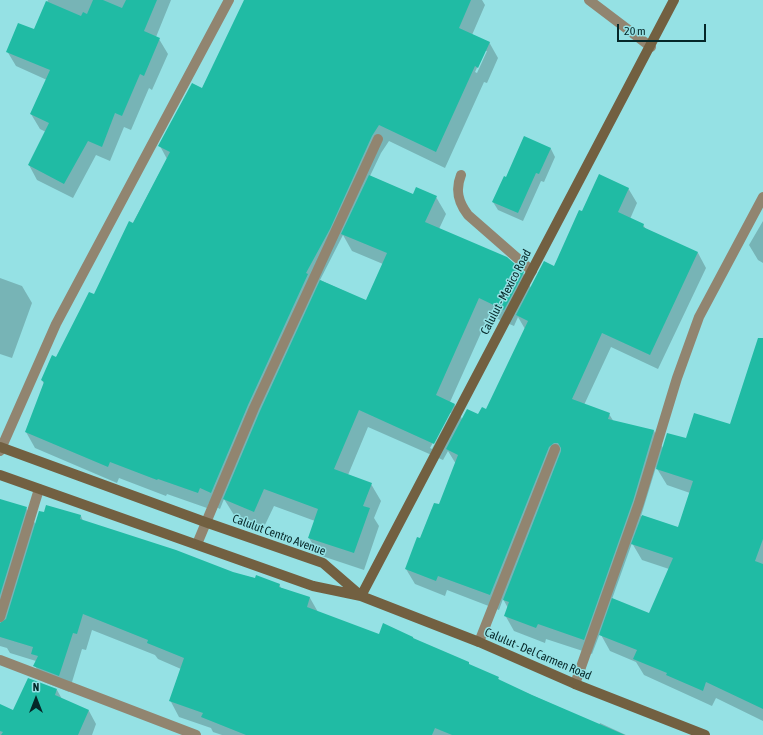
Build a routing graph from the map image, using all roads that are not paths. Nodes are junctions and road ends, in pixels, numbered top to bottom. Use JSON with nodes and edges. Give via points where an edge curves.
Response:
{"nodes":[{"id":1,"x":229,"y":0,"type":"edge"},
{"id":2,"x":589,"y":0,"type":"edge"},
{"id":3,"x":674,"y":0,"type":"edge"},
{"id":4,"x":651,"y":47,"type":"junction"},
{"id":5,"x":378,"y":139,"type":"dead end"},
{"id":6,"x":461,"y":175,"type":"dead end"},
{"id":7,"x":763,"y":197,"type":"edge"},
{"id":8,"x":532,"y":271,"type":"junction"},
{"id":9,"x":0,"y":449,"type":"edge"},
{"id":10,"x":555,"y":450,"type":"dead end"},
{"id":11,"x":0,"y":475,"type":"edge"},
{"id":12,"x":39,"y":489,"type":"junction"},
{"id":13,"x":205,"y":522,"type":"junction"},
{"id":14,"x":197,"y":544,"type":"junction"},
{"id":15,"x":361,"y":596,"type":"junction"},
{"id":16,"x":0,"y":617,"type":"edge"},
{"id":17,"x":479,"y":642,"type":"junction"},
{"id":18,"x":0,"y":660,"type":"edge"},
{"id":19,"x":575,"y":684,"type":"junction"},
{"id":20,"x":691,"y":732,"type":"edge"},
{"id":21,"x":196,"y":735,"type":"edge"},
{"id":22,"x":705,"y":735,"type":"edge"}],
"edges":[{"from":1,"to":9,"type":"street","via":[[56,324]]},
{"from":2,"to":4,"type":"street"},
{"from":3,"to":4,"type":"main road","name":"Calulut - Mexico Road"},
{"from":4,"to":8,"type":"main road","name":"Calulut - Mexico Road"},
{"from":5,"to":13,"type":"street","via":[[254,408]]},
{"from":6,"to":8,"type":"street","via":[[458,197],[462,207]]},
{"from":7,"to":19,"type":"street","via":[[699,317],[677,378],[639,502]]},
{"from":8,"to":15,"type":"main road","name":"Calulut - Mexico Road"},
{"from":9,"to":13,"type":"main road","name":"Calulut Centro Avenue"},
{"from":10,"to":17,"type":"street"},
{"from":11,"to":12,"type":"main road"},
{"from":12,"to":14,"type":"main road"},
{"from":12,"to":16,"type":"street"},
{"from":13,"to":14,"type":"street"},
{"from":13,"to":15,"type":"main road","name":"Calulut Centro Avenue","via":[[323,563]]},
{"from":14,"to":15,"type":"main road","via":[[313,586]]},
{"from":15,"to":17,"type":"main road","name":"Calulut - Del Carmen Road"},
{"from":17,"to":19,"type":"main road","name":"Calulut - Del Carmen Road"},
{"from":18,"to":21,"type":"street"},
{"from":19,"to":20,"type":"main road","name":"Calulut - Del Carmen Road"},
{"from":20,"to":22,"type":"main road","name":"Calulut - Del Carmen Road"}]}
